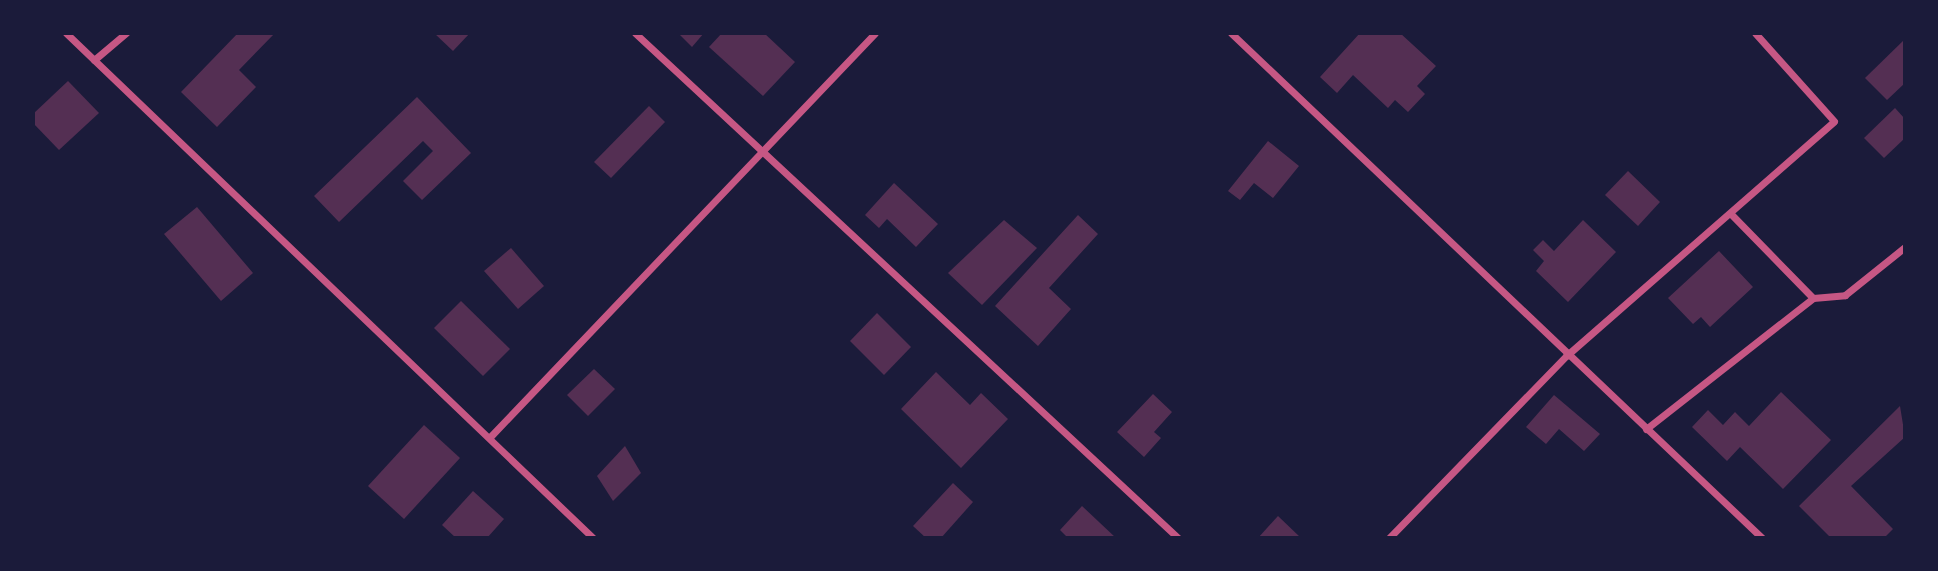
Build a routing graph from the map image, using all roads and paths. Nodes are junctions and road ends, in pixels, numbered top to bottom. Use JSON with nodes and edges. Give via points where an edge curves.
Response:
{"nodes":[{"id":1,"x":66,"y":33,"type":"edge"},
{"id":2,"x":126,"y":33,"type":"edge"},
{"id":3,"x":635,"y":33,"type":"edge"},
{"id":4,"x":875,"y":33,"type":"edge"},
{"id":5,"x":1231,"y":33,"type":"edge"},
{"id":6,"x":1755,"y":33,"type":"edge"},
{"id":7,"x":94,"y":60,"type":"junction"},
{"id":8,"x":761,"y":156,"type":"junction"},
{"id":9,"x":1731,"y":214,"type":"junction"},
{"id":10,"x":1905,"y":247,"type":"edge"},
{"id":11,"x":1813,"y":298,"type":"junction"},
{"id":12,"x":1566,"y":356,"type":"junction"},
{"id":13,"x":1646,"y":429,"type":"junction"},
{"id":14,"x":490,"y":437,"type":"junction"},
{"id":15,"x":593,"y":538,"type":"edge"},
{"id":16,"x":1178,"y":538,"type":"edge"},
{"id":17,"x":1389,"y":538,"type":"edge"},
{"id":18,"x":1762,"y":538,"type":"edge"}],
"edges":[{"from":1,"to":7,"type":"street"},
{"from":2,"to":7,"type":"street"},
{"from":3,"to":8,"type":"street"},
{"from":4,"to":8,"type":"street"},
{"from":5,"to":12,"type":"street"},
{"from":6,"to":9,"type":"street","via":[[1834,121]]},
{"from":7,"to":14,"type":"street"},
{"from":8,"to":14,"type":"street"},
{"from":8,"to":16,"type":"street"},
{"from":9,"to":11,"type":"street"},
{"from":9,"to":12,"type":"street"},
{"from":10,"to":11,"type":"street","via":[[1845,295]]},
{"from":11,"to":13,"type":"street"},
{"from":12,"to":13,"type":"street"},
{"from":12,"to":17,"type":"street"},
{"from":13,"to":18,"type":"street"},
{"from":14,"to":15,"type":"street"}]}
